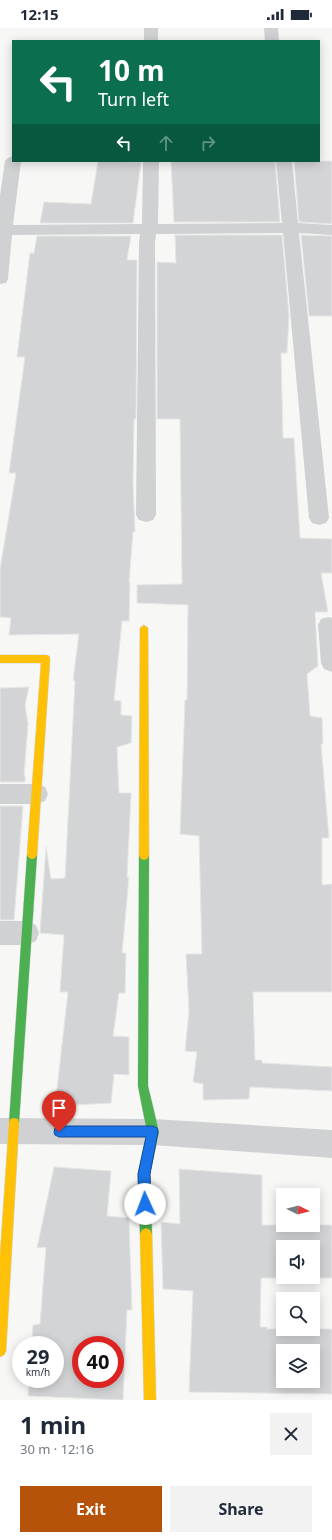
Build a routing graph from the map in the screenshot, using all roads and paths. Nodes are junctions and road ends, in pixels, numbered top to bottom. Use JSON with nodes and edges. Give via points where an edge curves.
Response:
{"nodes":[{"id":1,"x":151,"y":28,"type":"edge"},
{"id":2,"x":271,"y":28,"type":"edge"},
{"id":3,"x":151,"y":40,"type":"edge"},
{"id":4,"x":272,"y":40,"type":"edge"},
{"id":5,"x":13,"y":162,"type":"edge"},
{"id":6,"x":151,"y":162,"type":"edge"},
{"id":7,"x":284,"y":162,"type":"edge"},
{"id":8,"x":3,"y":210,"type":"edge"},
{"id":9,"x":291,"y":228,"type":"junction"},
{"id":10,"x":149,"y":229,"type":"junction"},
{"id":11,"x":2,"y":230,"type":"edge"},
{"id":12,"x":332,"y":230,"type":"edge"},
{"id":13,"x":0,"y":279,"type":"edge"},
{"id":14,"x":146,"y":515,"type":"dead end"},
{"id":15,"x":319,"y":518,"type":"dead end"},
{"id":16,"x":328,"y":626,"type":"dead end"},
{"id":17,"x":144,"y":628,"type":"dead end"},
{"id":18,"x":0,"y":659,"type":"edge"},
{"id":19,"x":332,"y":663,"type":"edge"},
{"id":20,"x":0,"y":794,"type":"edge"},
{"id":21,"x":37,"y":794,"type":"junction"},
{"id":22,"x":0,"y":933,"type":"edge"},
{"id":23,"x":27,"y":933,"type":"junction"},
{"id":24,"x":6,"y":1131,"type":"edge"},
{"id":25,"x":153,"y":1132,"type":"junction"},
{"id":26,"x":332,"y":1144,"type":"edge"},
{"id":27,"x":0,"y":1351,"type":"edge"},
{"id":28,"x":150,"y":1400,"type":"edge"}],
"edges":[{"from":1,"to":3,"type":"street"},
{"from":2,"to":4,"type":"street"},
{"from":5,"to":8,"type":"street"},
{"from":6,"to":10,"type":"street"},
{"from":7,"to":9,"type":"street"},
{"from":8,"to":11,"type":"street"},
{"from":9,"to":10,"type":"street"},
{"from":9,"to":12,"type":"street"},
{"from":9,"to":15,"type":"street"},
{"from":10,"to":11,"type":"street"},
{"from":10,"to":14,"type":"street"},
{"from":11,"to":13,"type":"street","via":[[4,243]]},
{"from":16,"to":19,"type":"street"},
{"from":17,"to":25,"type":"street","via":[[144,1086]]},
{"from":18,"to":21,"type":"street","via":[[46,658]]},
{"from":20,"to":21,"type":"street"},
{"from":21,"to":23,"type":"street"},
{"from":22,"to":23,"type":"street"},
{"from":23,"to":24,"type":"street"},
{"from":24,"to":25,"type":"street"},
{"from":24,"to":27,"type":"street"},
{"from":25,"to":26,"type":"street"},
{"from":25,"to":28,"type":"street","via":[[144,1174]]}]}
